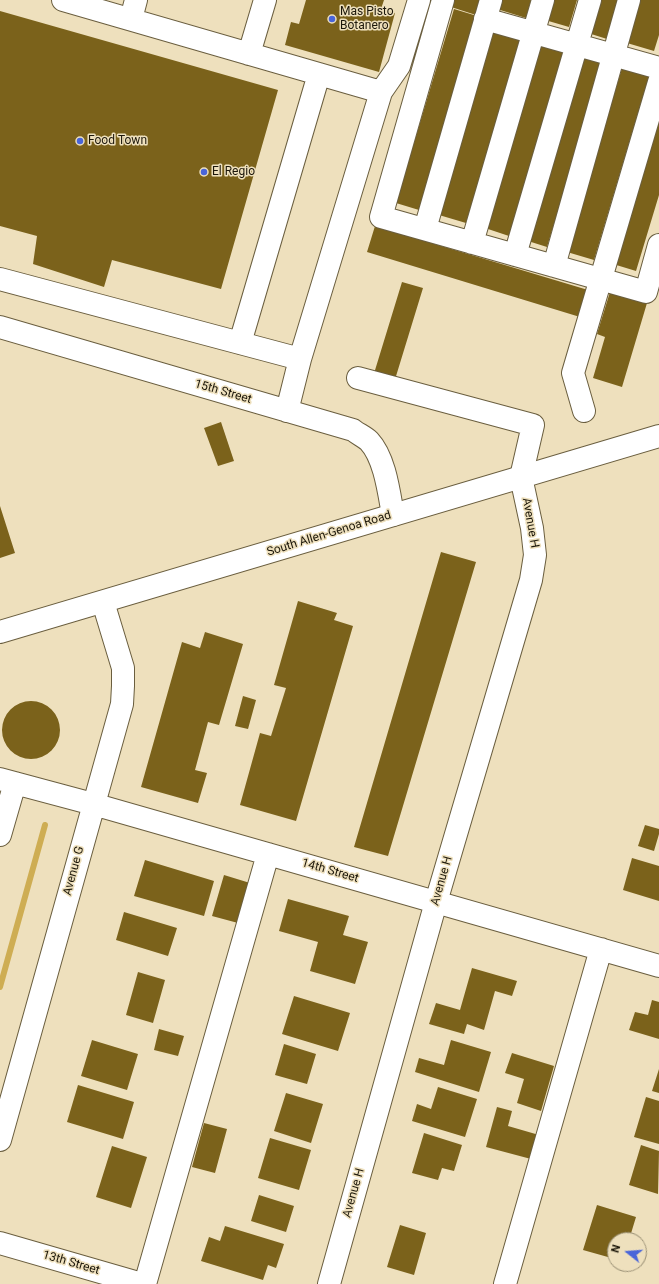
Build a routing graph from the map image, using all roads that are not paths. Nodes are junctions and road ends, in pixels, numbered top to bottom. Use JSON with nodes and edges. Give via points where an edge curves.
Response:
{"nodes":[{"id":1,"x":63,"y":0,"type":"edge"},
{"id":2,"x":265,"y":0,"type":"edge"},
{"id":3,"x":419,"y":0,"type":"edge"},
{"id":4,"x":443,"y":0,"type":"edge"},
{"id":5,"x":543,"y":0,"type":"edge"},
{"id":6,"x":590,"y":0,"type":"edge"},
{"id":7,"x":629,"y":0,"type":"edge"},
{"id":8,"x":488,"y":9,"type":"edge"},
{"id":9,"x":133,"y":10,"type":"edge"},
{"id":10,"x":533,"y":32,"type":"junction"},
{"id":11,"x":576,"y":45,"type":"junction"},
{"id":12,"x":250,"y":54,"type":"junction"},
{"id":13,"x":614,"y":55,"type":"junction"},
{"id":14,"x":659,"y":68,"type":"edge"},
{"id":15,"x":319,"y":74,"type":"junction"},
{"id":16,"x":659,"y":82,"type":"edge"},
{"id":17,"x":381,"y":92,"type":"junction"},
{"id":18,"x":425,"y":229,"type":"junction"},
{"id":19,"x":472,"y":243,"type":"junction"},
{"id":20,"x":659,"y":245,"type":"edge"},
{"id":21,"x":515,"y":255,"type":"junction"},
{"id":22,"x":554,"y":266,"type":"junction"},
{"id":23,"x":0,"y":279,"type":"edge"},
{"id":24,"x":601,"y":279,"type":"junction"},
{"id":25,"x":0,"y":327,"type":"edge"},
{"id":26,"x":240,"y":343,"type":"junction"},
{"id":27,"x":300,"y":359,"type":"junction"},
{"id":28,"x":358,"y":378,"type":"dead end"},
{"id":29,"x":287,"y":411,"type":"junction"},
{"id":30,"x":584,"y":411,"type":"dead end"},
{"id":31,"x":659,"y":436,"type":"edge"},
{"id":32,"x":521,"y":477,"type":"junction"},
{"id":33,"x":393,"y":515,"type":"junction"},
{"id":34,"x":103,"y":602,"type":"junction"},
{"id":35,"x":0,"y":632,"type":"edge"},
{"id":36,"x":7,"y":781,"type":"edge"},
{"id":37,"x":93,"y":804,"type":"junction"},
{"id":38,"x":0,"y":835,"type":"edge"},
{"id":39,"x":268,"y":854,"type":"junction"},
{"id":40,"x":436,"y":902,"type":"junction"},
{"id":41,"x":602,"y":949,"type":"junction"},
{"id":42,"x":659,"y":966,"type":"edge"},
{"id":43,"x":0,"y":1140,"type":"edge"},
{"id":44,"x":0,"y":1242,"type":"edge"},
{"id":45,"x":142,"y":1284,"type":"edge"},
{"id":46,"x":146,"y":1284,"type":"edge"},
{"id":47,"x":329,"y":1284,"type":"edge"},
{"id":48,"x":505,"y":1284,"type":"edge"}],
"edges":[{"from":1,"to":9,"type":"street"},
{"from":2,"to":12,"type":"street"},
{"from":3,"to":17,"type":"street","via":[[399,66]]},
{"from":4,"to":18,"type":"street","via":[[381,217]]},
{"from":5,"to":10,"type":"street"},
{"from":6,"to":11,"type":"street"},
{"from":7,"to":13,"type":"street"},
{"from":8,"to":10,"type":"street"},
{"from":8,"to":18,"type":"street"},
{"from":9,"to":12,"type":"street"},
{"from":10,"to":11,"type":"street"},
{"from":10,"to":19,"type":"street"},
{"from":11,"to":13,"type":"street"},
{"from":11,"to":21,"type":"street"},
{"from":12,"to":15,"type":"street"},
{"from":13,"to":14,"type":"street"},
{"from":13,"to":22,"type":"street"},
{"from":15,"to":17,"type":"street"},
{"from":15,"to":26,"type":"street"},
{"from":16,"to":24,"type":"street"},
{"from":17,"to":27,"type":"street"},
{"from":18,"to":19,"type":"street"},
{"from":19,"to":21,"type":"street"},
{"from":20,"to":24,"type":"street","via":[[646,292]]},
{"from":21,"to":22,"type":"street"},
{"from":22,"to":24,"type":"street"},
{"from":23,"to":26,"type":"street"},
{"from":24,"to":30,"type":"street","via":[[573,373]]},
{"from":25,"to":29,"type":"street","name":"15th Street"},
{"from":26,"to":27,"type":"street"},
{"from":27,"to":29,"type":"street"},
{"from":28,"to":32,"type":"street","via":[[534,425]]},
{"from":29,"to":33,"type":"street","name":"15th Street","via":[[353,430],[369,441],[385,473]]},
{"from":31,"to":32,"type":"street","name":"South Allen-Genoa Road"},
{"from":32,"to":33,"type":"street","name":"South Allen-Genoa Road"},
{"from":32,"to":40,"type":"street","name":"Avenue H","via":[[535,555],[531,580]]},
{"from":33,"to":34,"type":"street","name":"South Allen-Genoa Road"},
{"from":34,"to":35,"type":"street","name":"South Allen-Genoa Road"},
{"from":34,"to":37,"type":"street","name":"Avenue G","via":[[123,668],[123,686],[122,704]]},
{"from":36,"to":37,"type":"street","name":"14th Street"},
{"from":36,"to":38,"type":"street"},
{"from":37,"to":39,"type":"street","name":"14th Street"},
{"from":37,"to":43,"type":"street","name":"Avenue G"},
{"from":39,"to":40,"type":"street","name":"14th Street"},
{"from":39,"to":46,"type":"street"},
{"from":40,"to":41,"type":"street","name":"14th Street"},
{"from":40,"to":47,"type":"street","name":"Avenue H"},
{"from":41,"to":42,"type":"street","name":"14th Street"},
{"from":41,"to":48,"type":"street"},
{"from":44,"to":45,"type":"street","name":"13th Street"}]}
